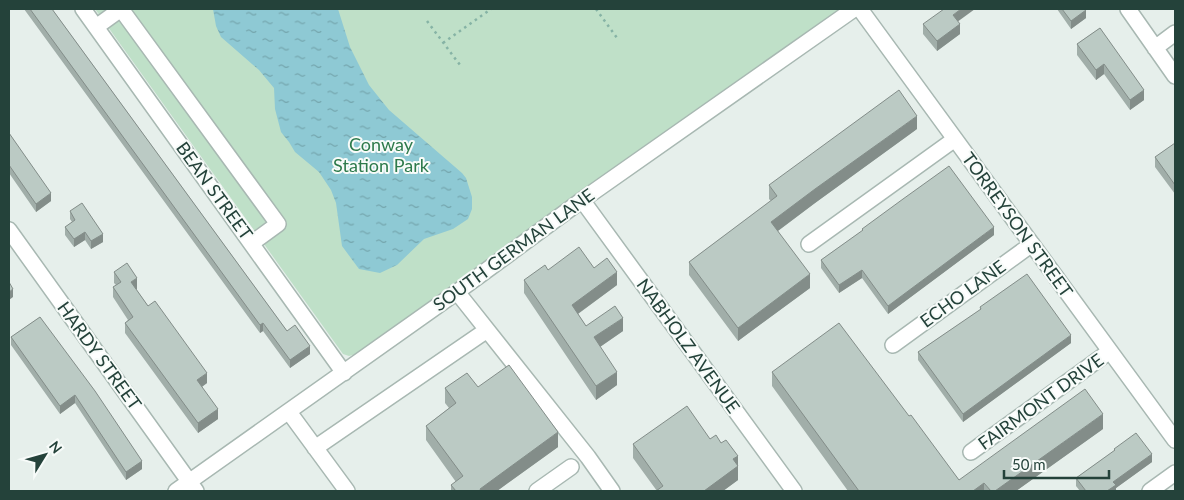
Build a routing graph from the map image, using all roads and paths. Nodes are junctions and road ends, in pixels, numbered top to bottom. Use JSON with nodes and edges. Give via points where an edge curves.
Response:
{"nodes":[{"id":1,"x":83,"y":9,"type":"edge"},
{"id":2,"x":490,"y":9,"type":"edge"},
{"id":3,"x":596,"y":9,"type":"edge"},
{"id":4,"x":854,"y":9,"type":"edge"},
{"id":5,"x":860,"y":9,"type":"edge"},
{"id":6,"x":1128,"y":9,"type":"edge"},
{"id":7,"x":427,"y":21,"type":"dead end"},
{"id":8,"x":96,"y":27,"type":"junction"},
{"id":9,"x":1175,"y":33,"type":"edge"},
{"id":10,"x":617,"y":38,"type":"dead end"},
{"id":11,"x":443,"y":43,"type":"junction"},
{"id":12,"x":1155,"y":48,"type":"junction"},
{"id":13,"x":460,"y":66,"type":"dead end"},
{"id":14,"x":1175,"y":76,"type":"edge"},
{"id":15,"x":955,"y":139,"type":"junction"},
{"id":16,"x":582,"y":200,"type":"junction"},
{"id":17,"x":9,"y":230,"type":"edge"},
{"id":18,"x":252,"y":244,"type":"junction"},
{"id":19,"x":809,"y":244,"type":"dead end"},
{"id":20,"x":1032,"y":244,"type":"junction"},
{"id":21,"x":457,"y":292,"type":"junction"},
{"id":22,"x":487,"y":330,"type":"junction"},
{"id":23,"x":893,"y":345,"type":"dead end"},
{"id":24,"x":1110,"y":351,"type":"junction"},
{"id":25,"x":344,"y":373,"type":"junction"},
{"id":26,"x":289,"y":412,"type":"junction"},
{"id":27,"x":1175,"y":440,"type":"edge"},
{"id":28,"x":316,"y":448,"type":"junction"},
{"id":29,"x":971,"y":452,"type":"dead end"},
{"id":30,"x":570,"y":467,"type":"dead end"},
{"id":31,"x":1175,"y":473,"type":"edge"},
{"id":32,"x":192,"y":487,"type":"edge"},
{"id":33,"x":176,"y":491,"type":"edge"},
{"id":34,"x":346,"y":491,"type":"edge"},
{"id":35,"x":537,"y":491,"type":"edge"},
{"id":36,"x":612,"y":491,"type":"edge"},
{"id":37,"x":794,"y":491,"type":"edge"},
{"id":38,"x":1150,"y":491,"type":"edge"}],
"edges":[{"from":1,"to":8,"type":"street","name":"BEAN STREET"},
{"from":2,"to":11,"type":"path"},
{"from":3,"to":10,"type":"path"},
{"from":4,"to":16,"type":"street","name":"SOUTH GERMAN LANE"},
{"from":5,"to":15,"type":"street","name":"TORREYSON STREET"},
{"from":6,"to":12,"type":"street"},
{"from":7,"to":11,"type":"path"},
{"from":8,"to":18,"type":"street","name":"BEAN STREET"},
{"from":8,"to":18,"type":"street","via":[[122,9],[278,224]]},
{"from":9,"to":12,"type":"street"},
{"from":11,"to":13,"type":"path"},
{"from":12,"to":14,"type":"street"},
{"from":15,"to":19,"type":"street"},
{"from":15,"to":20,"type":"street","name":"TORREYSON STREET"},
{"from":16,"to":21,"type":"street","name":"SOUTH GERMAN LANE"},
{"from":16,"to":37,"type":"street","name":"NABHOLZ AVENUE"},
{"from":17,"to":32,"type":"street","name":"HARDY STREET"},
{"from":18,"to":25,"type":"street","name":"BEAN STREET"},
{"from":20,"to":23,"type":"street","name":"ECHO LANE"},
{"from":20,"to":24,"type":"street","name":"TORREYSON STREET"},
{"from":21,"to":22,"type":"street"},
{"from":21,"to":25,"type":"street","name":"SOUTH GERMAN LANE"},
{"from":22,"to":28,"type":"street"},
{"from":22,"to":36,"type":"street"},
{"from":24,"to":27,"type":"street","name":"TORREYSON STREET"},
{"from":24,"to":29,"type":"street","name":"FAIRMONT DRIVE"},
{"from":25,"to":26,"type":"street","name":"SOUTH GERMAN LANE"},
{"from":26,"to":28,"type":"street"},
{"from":26,"to":32,"type":"street","name":"SOUTH GERMAN LANE"},
{"from":28,"to":34,"type":"street"},
{"from":30,"to":35,"type":"street"},
{"from":31,"to":38,"type":"street"},
{"from":32,"to":33,"type":"street","name":"SOUTH GERMAN LANE"}]}
